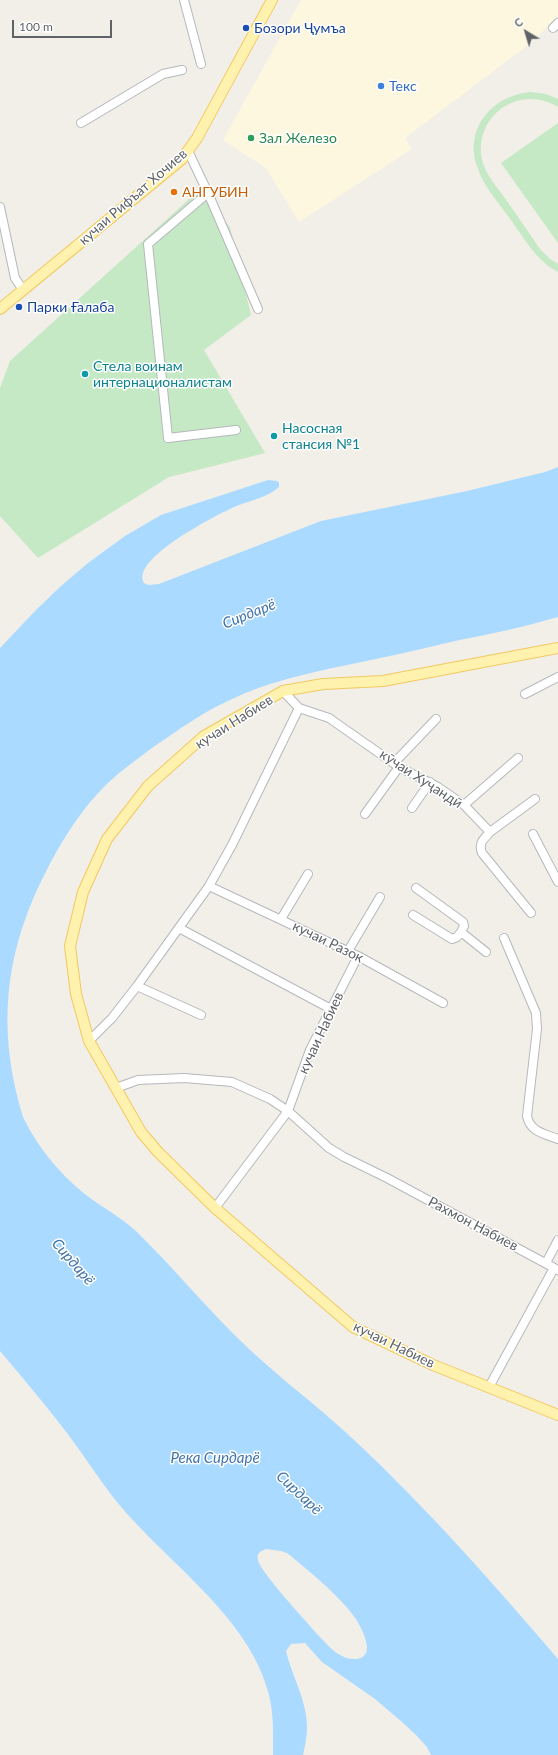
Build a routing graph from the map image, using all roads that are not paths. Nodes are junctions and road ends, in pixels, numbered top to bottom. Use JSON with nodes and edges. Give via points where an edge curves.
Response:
{"nodes":[{"id":1,"x":184,"y":0,"type":"edge"},
{"id":2,"x":272,"y":0,"type":"edge"},
{"id":3,"x":201,"y":64,"type":"dead end"},
{"id":4,"x":182,"y":70,"type":"dead end"},
{"id":5,"x":81,"y":123,"type":"dead end"},
{"id":6,"x":188,"y":151,"type":"junction"},
{"id":7,"x":208,"y":192,"type":"junction"},
{"id":8,"x":0,"y":207,"type":"edge"},
{"id":9,"x":23,"y":290,"type":"junction"},
{"id":10,"x":0,"y":309,"type":"edge"},
{"id":11,"x":258,"y":309,"type":"dead end"},
{"id":12,"x":236,"y":430,"type":"dead end"},
{"id":13,"x":558,"y":648,"type":"edge"},
{"id":14,"x":558,"y":677,"type":"edge"},
{"id":15,"x":283,"y":692,"type":"junction"},
{"id":16,"x":525,"y":694,"type":"dead end"},
{"id":17,"x":299,"y":708,"type":"junction"},
{"id":18,"x":436,"y":719,"type":"dead end"},
{"id":19,"x":518,"y":758,"type":"dead end"},
{"id":20,"x":397,"y":765,"type":"junction"},
{"id":21,"x":430,"y":782,"type":"junction"},
{"id":22,"x":535,"y":798,"type":"dead end"},
{"id":23,"x":464,"y":805,"type":"junction"},
{"id":24,"x":412,"y":808,"type":"dead end"},
{"id":25,"x":365,"y":814,"type":"dead end"},
{"id":26,"x":490,"y":832,"type":"junction"},
{"id":27,"x":532,"y":834,"type":"dead end"},
{"id":28,"x":308,"y":874,"type":"dead end"},
{"id":29,"x":558,"y":882,"type":"edge"},
{"id":30,"x":209,"y":886,"type":"junction"},
{"id":31,"x":416,"y":888,"type":"dead end"},
{"id":32,"x":380,"y":898,"type":"dead end"},
{"id":33,"x":531,"y":913,"type":"dead end"},
{"id":34,"x":413,"y":915,"type":"dead end"},
{"id":35,"x":281,"y":919,"type":"junction"},
{"id":36,"x":179,"y":928,"type":"junction"},
{"id":37,"x":461,"y":932,"type":"junction"},
{"id":38,"x":504,"y":938,"type":"dead end"},
{"id":39,"x":348,"y":951,"type":"junction"},
{"id":40,"x":486,"y":952,"type":"dead end"},
{"id":41,"x":358,"y":956,"type":"junction"},
{"id":42,"x":137,"y":986,"type":"junction"},
{"id":43,"x":444,"y":1004,"type":"dead end"},
{"id":44,"x":331,"y":1008,"type":"junction"},
{"id":45,"x":201,"y":1015,"type":"dead end"},
{"id":46,"x":89,"y":1041,"type":"junction"},
{"id":47,"x":116,"y":1088,"type":"junction"},
{"id":48,"x":288,"y":1111,"type":"junction"},
{"id":49,"x":558,"y":1139,"type":"edge"},
{"id":50,"x":215,"y":1208,"type":"junction"},
{"id":51,"x":558,"y":1240,"type":"edge"},
{"id":52,"x":546,"y":1263,"type":"junction"},
{"id":53,"x":556,"y":1270,"type":"edge"},
{"id":54,"x":489,"y":1387,"type":"junction"},
{"id":55,"x":558,"y":1415,"type":"edge"}],
"edges":[{"from":1,"to":3,"type":"street"},
{"from":2,"to":6,"type":"main road","name":"кучаи Рифъат Хочиев"},
{"from":4,"to":5,"type":"street","via":[[163,74]]},
{"from":6,"to":7,"type":"street"},
{"from":6,"to":9,"type":"main road","name":"кучаи Рифъат Хочиев","via":[[182,159]]},
{"from":7,"to":11,"type":"street"},
{"from":7,"to":12,"type":"street","via":[[148,244],[168,438]]},
{"from":8,"to":9,"type":"street","via":[[15,278]]},
{"from":9,"to":10,"type":"main road","name":"кучаи Рифъат Хочиев"},
{"from":13,"to":15,"type":"main road","name":"кучаи Набиев","via":[[383,681],[323,684]]},
{"from":14,"to":16,"type":"street"},
{"from":15,"to":17,"type":"street","name":"кӯчаи Хуҷандӣ"},
{"from":15,"to":46,"type":"main road","name":"кучаи Набиев","via":[[204,736],[148,786],[107,840],[83,892],[70,946],[76,994]]},
{"from":17,"to":20,"type":"street","name":"кӯчаи Хуҷандӣ","via":[[329,718]]},
{"from":17,"to":30,"type":"street","via":[[232,845]]},
{"from":18,"to":20,"type":"street"},
{"from":19,"to":23,"type":"street"},
{"from":20,"to":21,"type":"street","name":"кӯчаи Хуҷандӣ"},
{"from":20,"to":25,"type":"street"},
{"from":21,"to":23,"type":"street","name":"кӯчаи Хуҷандӣ"},
{"from":21,"to":24,"type":"street"},
{"from":22,"to":26,"type":"street"},
{"from":23,"to":26,"type":"street","name":"кӯчаи Хуҷандӣ"},
{"from":26,"to":33,"type":"street","via":[[481,842],[482,853]]},
{"from":27,"to":29,"type":"street"},
{"from":28,"to":35,"type":"street"},
{"from":30,"to":35,"type":"street","name":"кучаи Разок"},
{"from":30,"to":36,"type":"street"},
{"from":31,"to":37,"type":"street","via":[[463,922]]},
{"from":32,"to":39,"type":"street"},
{"from":34,"to":37,"type":"street","via":[[452,939],[458,938]]},
{"from":35,"to":39,"type":"street","name":"кучаи Разок"},
{"from":36,"to":42,"type":"street"},
{"from":36,"to":44,"type":"street"},
{"from":37,"to":40,"type":"street"},
{"from":38,"to":49,"type":"street","via":[[536,1013],[537,1029],[527,1116],[531,1126],[538,1132]]},
{"from":39,"to":41,"type":"street","name":"кучаи Разок"},
{"from":41,"to":43,"type":"street","name":"кучаи Разок"},
{"from":41,"to":44,"type":"street","name":"кучаи Набиев"},
{"from":42,"to":45,"type":"street"},
{"from":42,"to":46,"type":"street","via":[[112,1018]]},
{"from":44,"to":48,"type":"street","name":"кучаи Набиев","via":[[310,1050]]},
{"from":46,"to":47,"type":"main road","name":"кучаи Набиев"},
{"from":47,"to":48,"type":"street","via":[[138,1080],[184,1078],[232,1082],[270,1099]]},
{"from":47,"to":50,"type":"main road","name":"кучаи Набиев","via":[[141,1132]]},
{"from":48,"to":50,"type":"street","name":"кучаи Набиев"},
{"from":48,"to":52,"type":"street","name":"Рахмон Набиев","via":[[329,1148]]},
{"from":50,"to":54,"type":"main road","name":"кучаи Набиев","via":[[353,1327],[433,1365]]},
{"from":51,"to":52,"type":"street"},
{"from":52,"to":53,"type":"street","name":"Рахмон Набиев"},
{"from":53,"to":54,"type":"street"},
{"from":54,"to":55,"type":"main road","name":"кучаи Набиев"}]}
